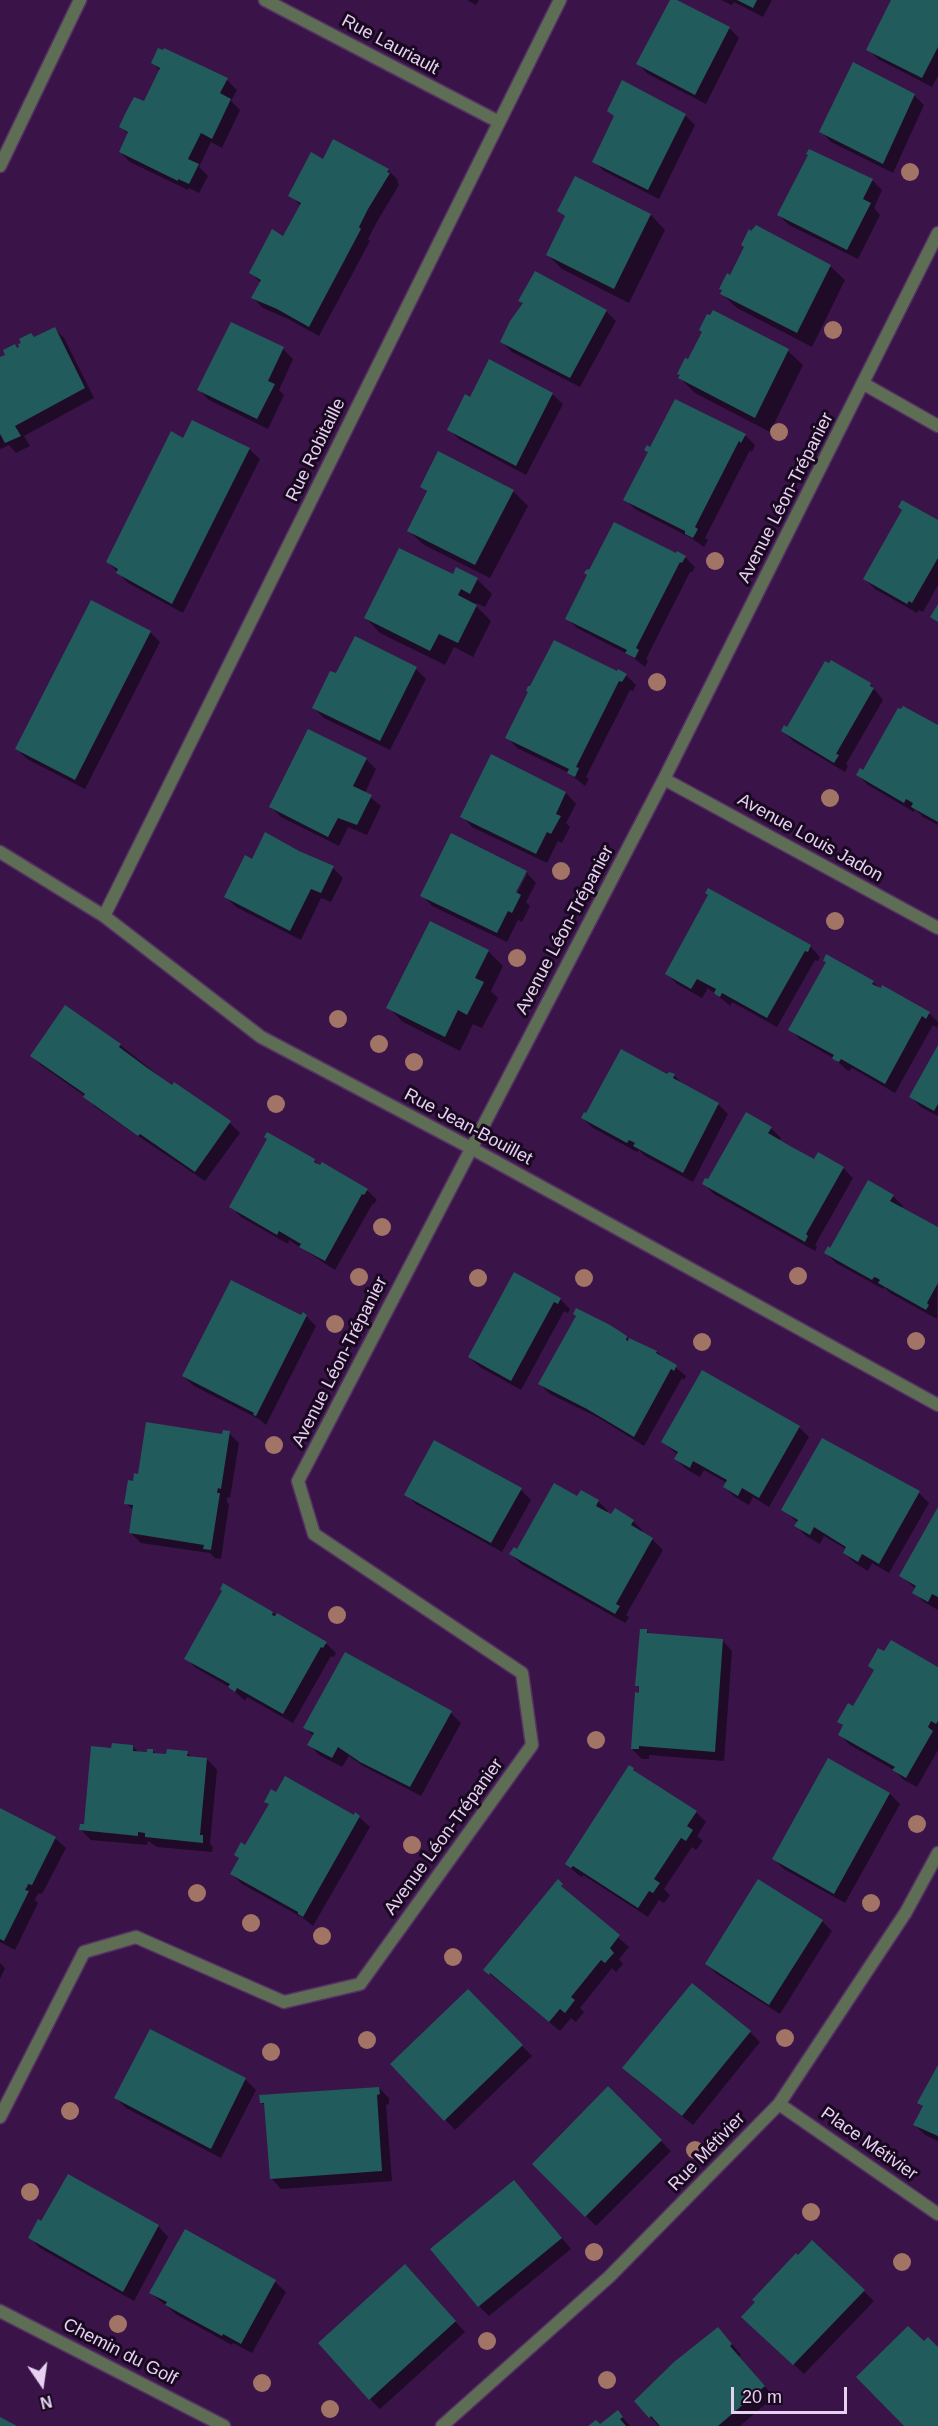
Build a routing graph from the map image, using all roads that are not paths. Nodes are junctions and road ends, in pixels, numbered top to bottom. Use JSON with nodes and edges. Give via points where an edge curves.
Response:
{"nodes":[{"id":1,"x":80,"y":0,"type":"edge"},
{"id":2,"x":265,"y":0,"type":"edge"},
{"id":3,"x":560,"y":0,"type":"edge"},
{"id":4,"x":499,"y":122,"type":"junction"},
{"id":5,"x":0,"y":166,"type":"edge"},
{"id":6,"x":938,"y":233,"type":"edge"},
{"id":7,"x":864,"y":384,"type":"junction"},
{"id":8,"x":938,"y":426,"type":"edge"},
{"id":9,"x":664,"y":779,"type":"junction"},
{"id":10,"x":0,"y":852,"type":"edge"},
{"id":11,"x":104,"y":916,"type":"junction"},
{"id":12,"x":938,"y":928,"type":"edge"},
{"id":13,"x":471,"y":1148,"type":"junction"},
{"id":14,"x":938,"y":1405,"type":"edge"},
{"id":15,"x":938,"y":1853,"type":"edge"},
{"id":16,"x":779,"y":2104,"type":"junction"},
{"id":17,"x":0,"y":2117,"type":"edge"},
{"id":18,"x":938,"y":2214,"type":"edge"},
{"id":19,"x":0,"y":2311,"type":"edge"},
{"id":20,"x":224,"y":2426,"type":"edge"},
{"id":21,"x":442,"y":2426,"type":"edge"}],
"edges":[{"from":1,"to":5,"type":"street"},
{"from":2,"to":4,"type":"street","name":"Rue Lauriault"},
{"from":3,"to":4,"type":"street","name":"Rue Robitaille"},
{"from":4,"to":11,"type":"street","name":"Rue Robitaille"},
{"from":6,"to":7,"type":"street","name":"Avenue Léon-Trépanier"},
{"from":7,"to":8,"type":"street"},
{"from":7,"to":9,"type":"street","name":"Avenue Léon-Trépanier"},
{"from":9,"to":12,"type":"street","name":"Avenue Louis Jadon"},
{"from":9,"to":13,"type":"street","name":"Avenue Léon-Trépanier"},
{"from":10,"to":11,"type":"street","name":"Rue Jean-Bouillet"},
{"from":11,"to":13,"type":"street","name":"Rue Jean-Bouillet","via":[[261,1037]]},
{"from":13,"to":14,"type":"street","name":"Rue Jean-Bouillet"},
{"from":13,"to":17,"type":"street","name":"Avenue Léon-Trépanier","via":[[298,1481],[314,1534],[522,1673],[532,1745],[360,1984],[284,2002],[136,1937],[84,1952]]},
{"from":15,"to":16,"type":"street","name":"Rue Métivier","via":[[906,1912]]},
{"from":16,"to":18,"type":"street","name":"Place Métivier"},
{"from":16,"to":21,"type":"street","name":"Rue Métivier","via":[[609,2277]]},
{"from":19,"to":20,"type":"street","name":"Chemin du Golf"}]}
